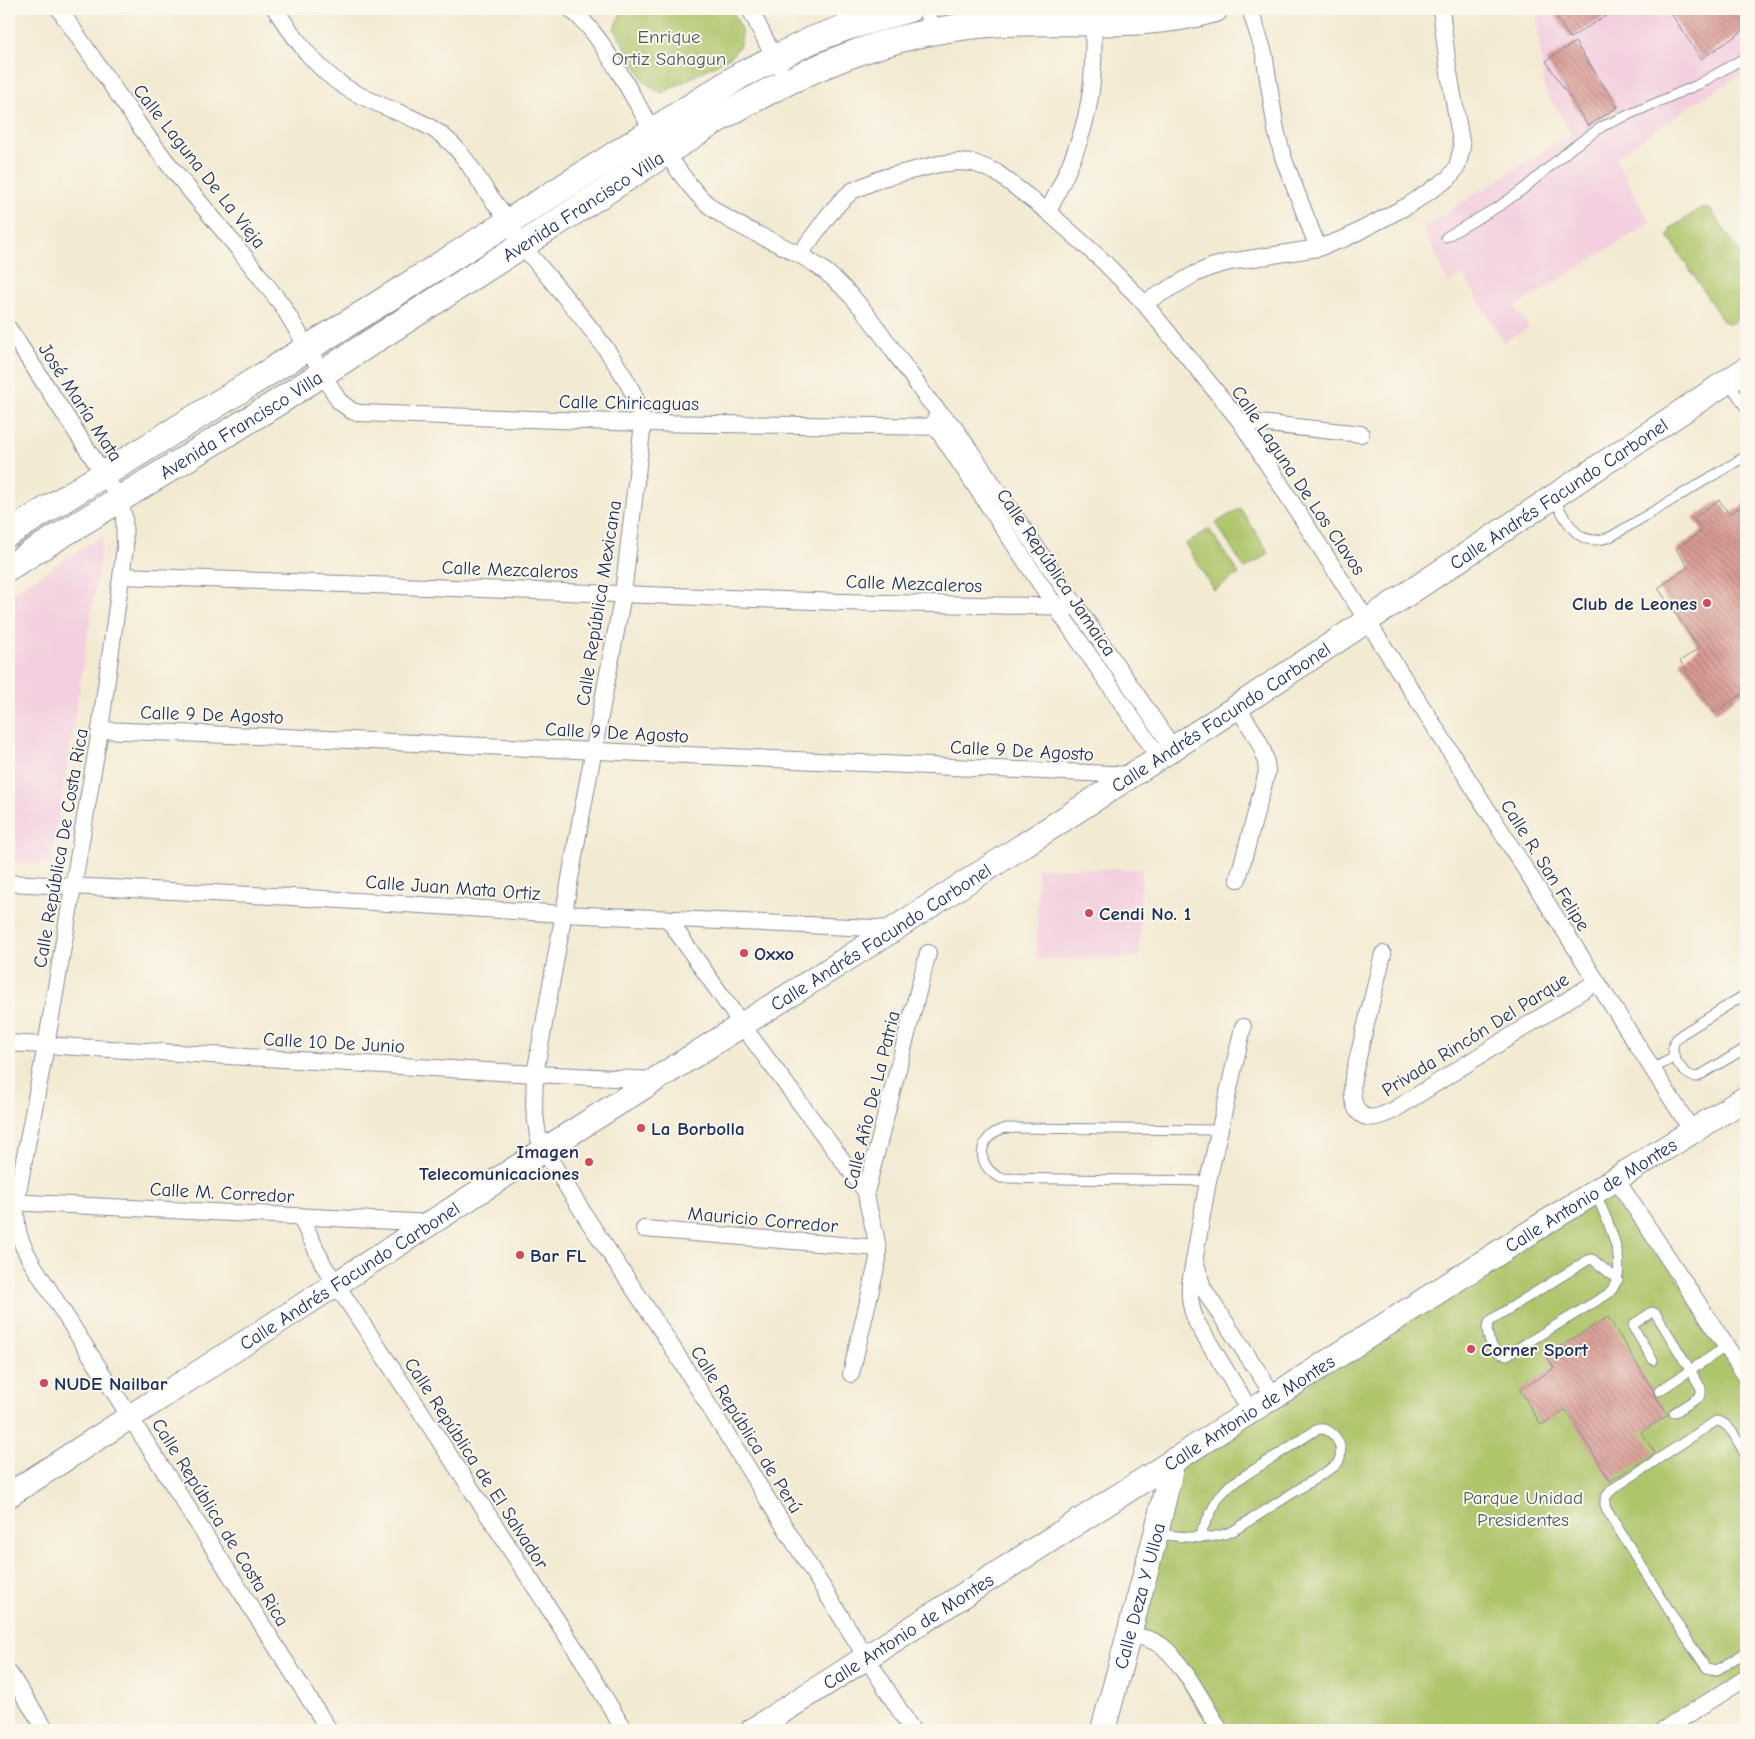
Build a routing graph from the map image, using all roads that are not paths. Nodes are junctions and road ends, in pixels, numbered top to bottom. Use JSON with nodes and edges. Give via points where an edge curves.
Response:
{"nodes":[{"id":1,"x":59,"y":9,"type":"edge"},
{"id":2,"x":275,"y":9,"type":"edge"},
{"id":3,"x":570,"y":9,"type":"edge"},
{"id":4,"x":750,"y":9,"type":"edge"},
{"id":5,"x":909,"y":9,"type":"edge"},
{"id":6,"x":1215,"y":9,"type":"edge"},
{"id":7,"x":1250,"y":9,"type":"edge"},
{"id":8,"x":1441,"y":9,"type":"edge"},
{"id":9,"x":1094,"y":16,"type":"edge"},
{"id":10,"x":929,"y":20,"type":"edge"},
{"id":11,"x":1746,"y":57,"type":"edge"},
{"id":12,"x":781,"y":70,"type":"junction"},
{"id":13,"x":653,"y":130,"type":"junction"},
{"id":14,"x":667,"y":152,"type":"junction"},
{"id":15,"x":1048,"y":212,"type":"junction"},
{"id":16,"x":509,"y":222,"type":"junction"},
{"id":17,"x":1446,"y":237,"type":"dead end"},
{"id":18,"x":522,"y":244,"type":"junction"},
{"id":19,"x":1318,"y":248,"type":"junction"},
{"id":20,"x":800,"y":254,"type":"junction"},
{"id":21,"x":1144,"y":303,"type":"junction"},
{"id":22,"x":9,"y":329,"type":"edge"},
{"id":23,"x":309,"y":348,"type":"junction"},
{"id":24,"x":323,"y":372,"type":"junction"},
{"id":25,"x":1737,"y":375,"type":"edge"},
{"id":26,"x":932,"y":405,"type":"junction"},
{"id":27,"x":1746,"y":409,"type":"edge"},
{"id":28,"x":1240,"y":421,"type":"junction"},
{"id":29,"x":643,"y":423,"type":"junction"},
{"id":30,"x":954,"y":426,"type":"junction"},
{"id":31,"x":936,"y":427,"type":"junction"},
{"id":32,"x":1361,"y":434,"type":"dead end"},
{"id":33,"x":1746,"y":456,"type":"edge"},
{"id":34,"x":105,"y":474,"type":"junction"},
{"id":35,"x":119,"y":498,"type":"junction"},
{"id":36,"x":1552,"y":498,"type":"junction"},
{"id":37,"x":9,"y":533,"type":"edge"},
{"id":38,"x":9,"y":567,"type":"edge"},
{"id":39,"x":122,"y":576,"type":"junction"},
{"id":40,"x":623,"y":594,"type":"junction"},
{"id":41,"x":1056,"y":607,"type":"junction"},
{"id":42,"x":1076,"y":607,"type":"junction"},
{"id":43,"x":1368,"y":620,"type":"junction"},
{"id":44,"x":1237,"y":707,"type":"junction"},
{"id":45,"x":100,"y":730,"type":"junction"},
{"id":46,"x":594,"y":750,"type":"junction"},
{"id":47,"x":1166,"y":752,"type":"junction"},
{"id":48,"x":1132,"y":775,"type":"junction"},
{"id":49,"x":1238,"y":879,"type":"dead end"},
{"id":50,"x":9,"y":883,"type":"edge"},
{"id":51,"x":74,"y":887,"type":"junction"},
{"id":52,"x":564,"y":914,"type":"junction"},
{"id":53,"x":668,"y":918,"type":"junction"},
{"id":54,"x":894,"y":929,"type":"junction"},
{"id":55,"x":928,"y":953,"type":"dead end"},
{"id":56,"x":1383,"y":954,"type":"dead end"},
{"id":57,"x":1596,"y":982,"type":"junction"},
{"id":58,"x":1746,"y":994,"type":"edge"},
{"id":59,"x":742,"y":1025,"type":"junction"},
{"id":60,"x":1243,"y":1027,"type":"dead end"},
{"id":61,"x":9,"y":1043,"type":"edge"},
{"id":62,"x":46,"y":1046,"type":"junction"},
{"id":63,"x":1746,"y":1048,"type":"edge"},
{"id":64,"x":1675,"y":1057,"type":"junction"},
{"id":65,"x":1652,"y":1069,"type":"junction"},
{"id":66,"x":535,"y":1074,"type":"junction"},
{"id":67,"x":656,"y":1080,"type":"junction"},
{"id":68,"x":1746,"y":1098,"type":"edge"},
{"id":69,"x":1219,"y":1130,"type":"junction"},
{"id":70,"x":1692,"y":1131,"type":"junction"},
{"id":71,"x":544,"y":1150,"type":"junction"},
{"id":72,"x":1616,"y":1179,"type":"junction"},
{"id":73,"x":1208,"y":1181,"type":"junction"},
{"id":74,"x":866,"y":1192,"type":"junction"},
{"id":75,"x":1595,"y":1192,"type":"junction"},
{"id":76,"x":12,"y":1202,"type":"edge"},
{"id":77,"x":300,"y":1216,"type":"junction"},
{"id":78,"x":433,"y":1223,"type":"junction"},
{"id":79,"x":644,"y":1229,"type":"dead end"},
{"id":80,"x":878,"y":1248,"type":"junction"},
{"id":81,"x":1194,"y":1257,"type":"junction"},
{"id":82,"x":1618,"y":1280,"type":"junction"},
{"id":83,"x":336,"y":1285,"type":"junction"},
{"id":84,"x":1727,"y":1346,"type":"junction"},
{"id":85,"x":1653,"y":1360,"type":"dead end"},
{"id":86,"x":1690,"y":1370,"type":"junction"},
{"id":87,"x":851,"y":1374,"type":"dead end"},
{"id":88,"x":1746,"y":1376,"type":"edge"},
{"id":89,"x":1659,"y":1391,"type":"dead end"},
{"id":90,"x":1274,"y":1396,"type":"junction"},
{"id":91,"x":1251,"y":1412,"type":"junction"},
{"id":92,"x":1674,"y":1413,"type":"dead end"},
{"id":93,"x":130,"y":1417,"type":"junction"},
{"id":94,"x":1746,"y":1456,"type":"edge"},
{"id":95,"x":1173,"y":1460,"type":"junction"},
{"id":96,"x":9,"y":1494,"type":"edge"},
{"id":97,"x":1156,"y":1534,"type":"junction"},
{"id":98,"x":1198,"y":1538,"type":"junction"},
{"id":99,"x":1129,"y":1634,"type":"junction"},
{"id":100,"x":1746,"y":1652,"type":"edge"},
{"id":101,"x":865,"y":1658,"type":"junction"},
{"id":102,"x":9,"y":1673,"type":"edge"},
{"id":103,"x":1746,"y":1678,"type":"edge"},
{"id":104,"x":46,"y":1730,"type":"edge"},
{"id":105,"x":330,"y":1730,"type":"edge"},
{"id":106,"x":624,"y":1730,"type":"edge"},
{"id":107,"x":753,"y":1730,"type":"edge"},
{"id":108,"x":912,"y":1730,"type":"edge"},
{"id":109,"x":1102,"y":1730,"type":"edge"},
{"id":110,"x":1220,"y":1730,"type":"edge"},
{"id":111,"x":1664,"y":1730,"type":"edge"}],
"edges":[{"from":1,"to":23,"type":"street","name":"Calle Laguna De La Vieja","via":[[139,125],[194,198],[282,304]]},
{"from":2,"to":16,"type":"street","name":"Calle República Mexicana","via":[[310,58],[328,75],[346,88],[412,117],[444,137],[468,163]]},
{"from":3,"to":13,"type":"street","name":"Calle República Jamaica","via":[[603,46]]},
{"from":4,"to":12,"type":"street"},
{"from":5,"to":12,"type":"main road","name":"Avenida Francisco Villa","via":[[812,40]]},
{"from":6,"to":9,"type":"main road","name":"Avenida Francisco Villa","via":[[1163,19]]},
{"from":7,"to":19,"type":"street","via":[[1264,53],[1283,157]]},
{"from":8,"to":19,"type":"street","via":[[1462,147],[1457,167],[1449,178],[1409,204],[1346,238]]},
{"from":9,"to":10,"type":"main road","name":"Avenida Francisco Villa","via":[[989,24]]},
{"from":9,"to":15,"type":"street","via":[[1088,109],[1072,159]]},
{"from":10,"to":12,"type":"main road","name":"Avenida Francisco Villa","via":[[904,37],[838,58]]},
{"from":11,"to":17,"type":"lane","via":[[1697,85],[1603,126],[1501,205]]},
{"from":12,"to":13,"type":"main road","name":"Avenida Francisco Villa","via":[[734,80]]},
{"from":12,"to":14,"type":"main road","name":"Avenida Francisco Villa","via":[[715,121]]},
{"from":13,"to":14,"type":"street","name":"Calle República Jamaica"},
{"from":13,"to":16,"type":"main road","name":"Avenida Francisco Villa"},
{"from":14,"to":18,"type":"main road","name":"Avenida Francisco Villa"},
{"from":14,"to":20,"type":"street","name":"Calle República Jamaica","via":[[686,181],[711,207]]},
{"from":15,"to":20,"type":"street","name":"Calle Laguna De Los Clavos","via":[[984,166],[958,162],[939,164],[882,178],[852,191],[827,217]]},
{"from":15,"to":21,"type":"street","name":"Calle Laguna De Los Clavos"},
{"from":16,"to":18,"type":"street","name":"Calle República Mexicana"},
{"from":16,"to":23,"type":"main road","name":"Avenida Francisco Villa"},
{"from":18,"to":24,"type":"main road","name":"Avenida Francisco Villa"},
{"from":18,"to":29,"type":"street","name":"Calle República Mexicana","via":[[590,326],[618,366],[637,402]]},
{"from":19,"to":21,"type":"street","via":[[1211,267]]},
{"from":20,"to":26,"type":"street","name":"Calle República Jamaica","via":[[827,272],[852,296]]},
{"from":21,"to":28,"type":"street","name":"Calle Laguna De Los Clavos"},
{"from":22,"to":34,"type":"street","name":"José María Mata"},
{"from":23,"to":24,"type":"street","name":"Calle Laguna De La Vieja"},
{"from":23,"to":34,"type":"main road","name":"Avenida Francisco Villa"},
{"from":24,"to":29,"type":"street","name":"Calle Chiricaguas","via":[[339,401],[359,413]]},
{"from":24,"to":35,"type":"main road","name":"Avenida Francisco Villa"},
{"from":25,"to":27,"type":"lane"},
{"from":25,"to":36,"type":"main road","name":"Calle Andrés Facundo Carbonel"},
{"from":26,"to":30,"type":"street","name":"Calle República Jamaica"},
{"from":26,"to":31,"type":"street","name":"Calle República Jamaica"},
{"from":28,"to":32,"type":"street"},
{"from":28,"to":43,"type":"street","name":"Calle Laguna De Los Clavos"},
{"from":29,"to":31,"type":"street","name":"Calle Chiricaguas"},
{"from":29,"to":40,"type":"street","name":"Calle República Mexicana"},
{"from":30,"to":31,"type":"street","name":"Calle Chiricaguas"},
{"from":30,"to":42,"type":"street","name":"Calle República Jamaica"},
{"from":31,"to":41,"type":"street","name":"Calle República Jamaica"},
{"from":33,"to":36,"type":"lane","via":[[1602,541],[1586,540],[1578,535]]},
{"from":34,"to":35,"type":"street","name":"José María Mata"},
{"from":34,"to":37,"type":"main road","name":"Avenida Francisco Villa"},
{"from":35,"to":38,"type":"main road","name":"Avenida Francisco Villa"},
{"from":35,"to":39,"type":"street","name":"Calle República De Costa Rica","via":[[126,532]]},
{"from":36,"to":43,"type":"main road","name":"Calle Andrés Facundo Carbonel"},
{"from":39,"to":40,"type":"street","name":"Calle Mezcaleros"},
{"from":39,"to":45,"type":"street","name":"Calle República De Costa Rica"},
{"from":40,"to":41,"type":"street","name":"Calle Mezcaleros"},
{"from":40,"to":46,"type":"street","name":"Calle República Mexicana"},
{"from":41,"to":42,"type":"street","name":"Calle Mezcaleros"},
{"from":41,"to":47,"type":"street","name":"Calle República Jamaica"},
{"from":42,"to":47,"type":"street","name":"Calle República Jamaica"},
{"from":43,"to":44,"type":"main road","name":"Calle Andrés Facundo Carbonel"},
{"from":43,"to":57,"type":"street","name":"Calle R. San Felipe"},
{"from":44,"to":47,"type":"main road","name":"Calle Andrés Facundo Carbonel"},
{"from":44,"to":49,"type":"street","via":[[1263,749],[1267,772]]},
{"from":45,"to":46,"type":"street","name":"Calle 9 De Agosto"},
{"from":45,"to":51,"type":"street","name":"Calle República De Costa Rica"},
{"from":46,"to":48,"type":"street","name":"Calle 9 De Agosto"},
{"from":46,"to":52,"type":"street","name":"Calle República Mexicana"},
{"from":47,"to":48,"type":"main road","name":"Calle Andrés Facundo Carbonel"},
{"from":48,"to":54,"type":"main road","name":"Calle Andrés Facundo Carbonel"},
{"from":50,"to":51,"type":"street","name":"Calle Juan Mata Ortiz"},
{"from":51,"to":52,"type":"street","name":"Calle Juan Mata Ortiz"},
{"from":51,"to":62,"type":"street","name":"Calle República De Costa Rica"},
{"from":52,"to":53,"type":"street","name":"Calle Juan Mata Ortiz"},
{"from":52,"to":66,"type":"street","name":"Calle República Mexicana"},
{"from":53,"to":54,"type":"street","name":"Calle Juan Mata Ortiz"},
{"from":53,"to":59,"type":"street"},
{"from":54,"to":59,"type":"main road","name":"Calle Andrés Facundo Carbonel"},
{"from":55,"to":74,"type":"street","name":"Calle Año De La Patria"},
{"from":56,"to":57,"type":"street","name":"Privada Rincón Del Parque","via":[[1351,1092],[1354,1106],[1368,1118],[1394,1110]]},
{"from":57,"to":65,"type":"street","name":"Calle R. San Felipe"},
{"from":58,"to":64,"type":"lane","via":[[1677,1038],[1673,1047]]},
{"from":59,"to":67,"type":"main road","name":"Calle Andrés Facundo Carbonel"},
{"from":59,"to":74,"type":"street"},
{"from":60,"to":69,"type":"street"},
{"from":61,"to":62,"type":"street","name":"Calle 10 De Junio"},
{"from":62,"to":66,"type":"street","name":"Calle 10 De Junio"},
{"from":62,"to":76,"type":"street","name":"Calle República De Costa Rica"},
{"from":63,"to":64,"type":"lane","via":[[1697,1077],[1685,1073]]},
{"from":64,"to":65,"type":"lane"},
{"from":65,"to":70,"type":"street","name":"Calle R. San Felipe"},
{"from":66,"to":67,"type":"street","name":"Calle 10 De Junio"},
{"from":66,"to":71,"type":"street","name":"Calle República Mexicana","via":[[534,1114]]},
{"from":67,"to":71,"type":"main road","name":"Calle Andrés Facundo Carbonel"},
{"from":68,"to":70,"type":"main road","name":"Calle Antonio de Montes"},
{"from":69,"to":73,"type":"street"},
{"from":69,"to":73,"type":"lane","via":[[1006,1128],[992,1134],[983,1147],[984,1163],[1001,1178]]},
{"from":70,"to":72,"type":"main road","name":"Calle Antonio de Montes"},
{"from":71,"to":78,"type":"main road","name":"Calle Andrés Facundo Carbonel"},
{"from":71,"to":101,"type":"street","name":"Calle República de Perú","via":[[662,1331]]},
{"from":72,"to":75,"type":"main road","name":"Calle Antonio de Montes"},
{"from":72,"to":84,"type":"street"},
{"from":73,"to":81,"type":"street"},
{"from":74,"to":80,"type":"street","name":"Calle Año De La Patria"},
{"from":75,"to":82,"type":"lane","via":[[1618,1257]]},
{"from":75,"to":90,"type":"main road","name":"Calle Antonio de Montes"},
{"from":76,"to":77,"type":"street","name":"Calle M. Corredor"},
{"from":76,"to":93,"type":"street","name":"Calle República de Costa Rica","via":[[23,1247]]},
{"from":77,"to":78,"type":"street","name":"Calle M. Corredor"},
{"from":77,"to":83,"type":"street","name":"Calle República de El Salvador"},
{"from":78,"to":83,"type":"main road","name":"Calle Andrés Facundo Carbonel"},
{"from":79,"to":80,"type":"street","name":"Mauricio Corredor"},
{"from":80,"to":87,"type":"street","name":"Calle Año De La Patria","via":[[878,1268]]},
{"from":81,"to":90,"type":"street","via":[[1203,1288]]},
{"from":81,"to":91,"type":"street","via":[[1191,1307],[1197,1323]]},
{"from":82,"to":82,"type":"lane","via":[[1608,1294],[1507,1355],[1495,1350],[1491,1343],[1486,1328],[1497,1316],[1588,1260],[1592,1259]]},
{"from":83,"to":93,"type":"main road","name":"Calle Andrés Facundo Carbonel"},
{"from":83,"to":106,"type":"street","name":"Calle República de El Salvador","via":[[582,1659]]},
{"from":84,"to":86,"type":"lane"},
{"from":84,"to":88,"type":"street"},
{"from":85,"to":86,"type":"lane","via":[[1633,1327],[1652,1312]]},
{"from":86,"to":89,"type":"lane"},
{"from":86,"to":92,"type":"lane","via":[[1701,1394]]},
{"from":90,"to":91,"type":"main road","name":"Calle Antonio de Montes"},
{"from":91,"to":95,"type":"main road","name":"Calle Antonio de Montes"},
{"from":93,"to":96,"type":"main road","name":"Calle Andrés Facundo Carbonel"},
{"from":93,"to":105,"type":"street","name":"Calle República de Costa Rica"},
{"from":94,"to":100,"type":"lane","via":[[1725,1423],[1716,1421],[1614,1488],[1604,1502],[1707,1668],[1717,1670]]},
{"from":95,"to":97,"type":"main road","name":"Calle Deza Y Ulloa"},
{"from":95,"to":101,"type":"main road","name":"Calle Antonio de Montes"},
{"from":97,"to":98,"type":"lane"},
{"from":97,"to":99,"type":"main road","name":"Calle Deza Y Ulloa"},
{"from":98,"to":98,"type":"lane","via":[[1232,1531],[1335,1466],[1342,1457],[1337,1440],[1326,1429],[1316,1430],[1230,1485],[1218,1498]]},
{"from":99,"to":109,"type":"main road","name":"Calle Deza Y Ulloa"},
{"from":99,"to":110,"type":"street","via":[[1153,1641],[1171,1654]]},
{"from":101,"to":107,"type":"main road","name":"Calle Antonio de Montes"},
{"from":101,"to":108,"type":"street","name":"Calle República de Perú"},
{"from":102,"to":104,"type":"street"},
{"from":103,"to":111,"type":"street"}]}
